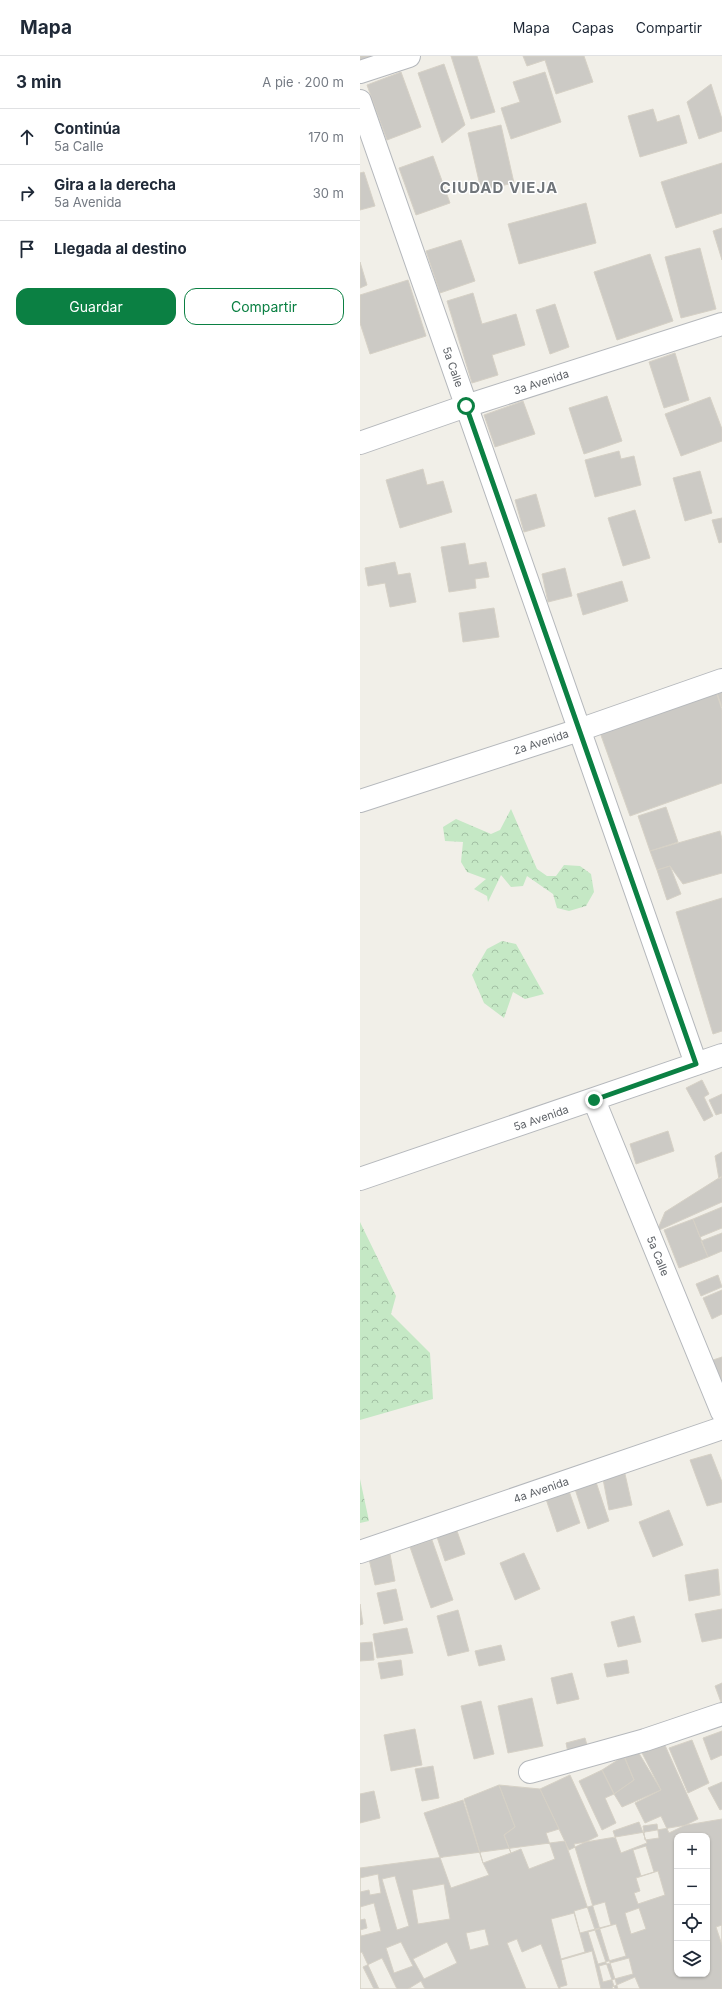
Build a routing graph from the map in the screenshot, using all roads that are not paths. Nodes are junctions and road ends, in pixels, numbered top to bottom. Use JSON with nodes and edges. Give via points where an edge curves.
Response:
{"nodes":[{"id":1,"x":409,"y":56,"type":"edge"},
{"id":2,"x":360,"y":72,"type":"edge"},
{"id":3,"x":360,"y":101,"type":"edge"},
{"id":4,"x":722,"y":324,"type":"edge"},
{"id":5,"x":466,"y":406,"type":"junction"},
{"id":6,"x":360,"y":442,"type":"edge"},
{"id":7,"x":722,"y":680,"type":"edge"},
{"id":8,"x":579,"y":730,"type":"junction"},
{"id":9,"x":360,"y":801,"type":"edge"},
{"id":10,"x":722,"y":1055,"type":"edge"},
{"id":11,"x":696,"y":1064,"type":"junction"},
{"id":12,"x":594,"y":1100,"type":"junction"},
{"id":13,"x":360,"y":1179,"type":"edge"},
{"id":14,"x":722,"y":1412,"type":"edge"},
{"id":15,"x":722,"y":1428,"type":"edge"},
{"id":16,"x":360,"y":1552,"type":"edge"},
{"id":17,"x":722,"y":1714,"type":"edge"},
{"id":18,"x":530,"y":1772,"type":"dead end"}],
"edges":[{"from":1,"to":2,"type":"street"},
{"from":3,"to":5,"type":"street","name":"5a Calle"},
{"from":4,"to":5,"type":"street","name":"3a Avenida"},
{"from":5,"to":6,"type":"street","name":"3a Avenida"},
{"from":5,"to":8,"type":"street","name":"5a Calle"},
{"from":7,"to":8,"type":"street","name":"2a Avenida"},
{"from":8,"to":9,"type":"street","name":"2a Avenida"},
{"from":8,"to":11,"type":"street","name":"5a Calle"},
{"from":10,"to":11,"type":"street","name":"5a Avenida"},
{"from":11,"to":12,"type":"street","name":"5a Avenida"},
{"from":12,"to":13,"type":"street","name":"5a Avenida"},
{"from":12,"to":14,"type":"street","name":"5a Calle"},
{"from":15,"to":16,"type":"street","name":"4a Avenida"},
{"from":17,"to":18,"type":"street","via":[[644,1740]]}]}
